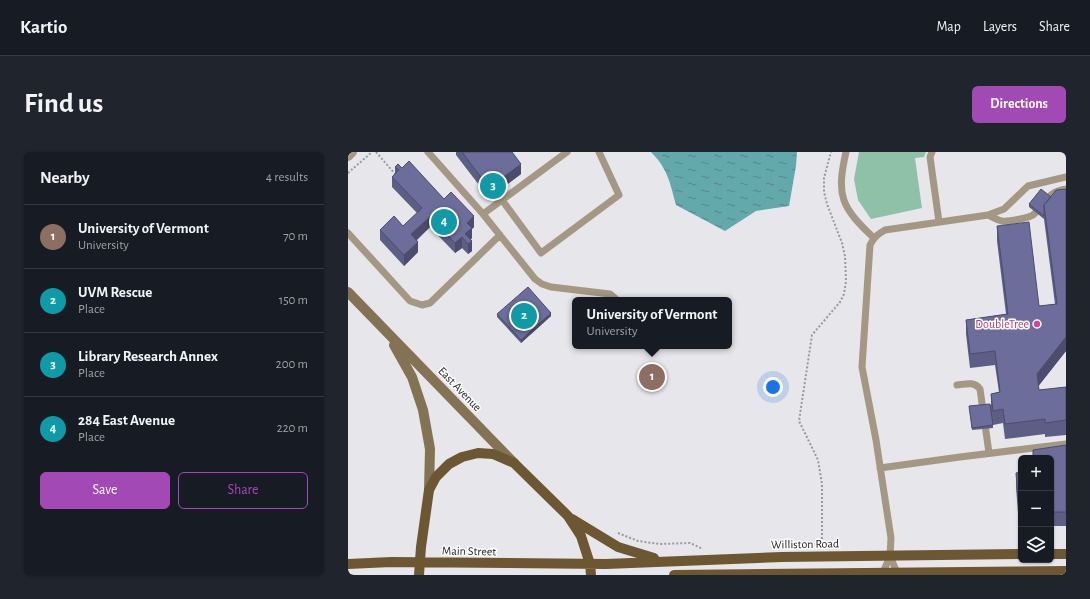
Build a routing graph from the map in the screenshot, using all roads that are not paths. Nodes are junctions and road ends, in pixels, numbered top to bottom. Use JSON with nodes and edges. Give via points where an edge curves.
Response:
{"nodes":[{"id":1,"x":352,"y":152,"type":"edge"},
{"id":2,"x":428,"y":152,"type":"edge"},
{"id":3,"x":568,"y":152,"type":"edge"},
{"id":4,"x":599,"y":152,"type":"edge"},
{"id":5,"x":846,"y":152,"type":"edge"},
{"id":6,"x":932,"y":152,"type":"edge"},
{"id":7,"x":348,"y":156,"type":"edge"},
{"id":8,"x":1066,"y":177,"type":"edge"},
{"id":9,"x":1066,"y":189,"type":"edge"},
{"id":10,"x":502,"y":200,"type":"junction"},
{"id":11,"x":483,"y":214,"type":"junction"},
{"id":12,"x":988,"y":215,"type":"junction"},
{"id":13,"x":939,"y":222,"type":"junction"},
{"id":14,"x":348,"y":233,"type":"edge"},
{"id":15,"x":500,"y":235,"type":"junction"},
{"id":16,"x":874,"y":238,"type":"junction"},
{"id":17,"x":348,"y":292,"type":"edge"},
{"id":18,"x":614,"y":297,"type":"edge"},
{"id":19,"x":387,"y":333,"type":"junction"},
{"id":20,"x":957,"y":385,"type":"dead end"},
{"id":21,"x":1066,"y":444,"type":"edge"},
{"id":22,"x":989,"y":453,"type":"junction"},
{"id":23,"x":514,"y":463,"type":"junction"},
{"id":24,"x":880,"y":468,"type":"junction"},
{"id":25,"x":429,"y":490,"type":"junction"},
{"id":26,"x":568,"y":516,"type":"junction"},
{"id":27,"x":1018,"y":554,"type":"edge"},
{"id":28,"x":1054,"y":554,"type":"edge"},
{"id":29,"x":1066,"y":554,"type":"edge"},
{"id":30,"x":890,"y":556,"type":"junction"},
{"id":31,"x":664,"y":561,"type":"junction"},
{"id":32,"x":419,"y":563,"type":"junction"},
{"id":33,"x":348,"y":564,"type":"edge"},
{"id":34,"x":590,"y":564,"type":"junction"},
{"id":35,"x":1066,"y":571,"type":"edge"},
{"id":36,"x":1040,"y":573,"type":"edge"},
{"id":37,"x":773,"y":574,"type":"edge"},
{"id":38,"x":840,"y":574,"type":"edge"},
{"id":39,"x":882,"y":574,"type":"edge"},
{"id":40,"x":898,"y":574,"type":"edge"},
{"id":41,"x":419,"y":575,"type":"edge"},
{"id":42,"x":591,"y":575,"type":"edge"},
{"id":43,"x":674,"y":575,"type":"edge"}],
"edges":[{"from":1,"to":7,"type":"street"},
{"from":2,"to":11,"type":"lane"},
{"from":3,"to":10,"type":"lane"},
{"from":4,"to":10,"type":"lane","via":[[619,195],[541,253]]},
{"from":5,"to":16,"type":"lane","via":[[842,173],[842,197],[851,215]]},
{"from":6,"to":13,"type":"lane","via":[[930,157]]},
{"from":8,"to":12,"type":"lane","via":[[1028,186],[1004,209]]},
{"from":9,"to":12,"type":"lane","via":[[1050,195],[1032,216],[1027,218],[1004,222]]},
{"from":10,"to":11,"type":"lane"},
{"from":11,"to":15,"type":"lane"},
{"from":12,"to":13,"type":"lane"},
{"from":13,"to":16,"type":"lane","via":[[885,230]]},
{"from":14,"to":15,"type":"lane","via":[[410,301],[422,305],[430,303]]},
{"from":15,"to":18,"type":"lane","via":[[535,279],[542,284],[610,294]]},
{"from":16,"to":24,"type":"lane","via":[[870,245],[868,261],[862,367]]},
{"from":17,"to":19,"type":"main road","name":"East Avenue"},
{"from":19,"to":23,"type":"main road","name":"East Avenue"},
{"from":19,"to":25,"type":"main road","name":"East Avenue","via":[[412,377],[424,410],[430,449]]},
{"from":20,"to":22,"type":"lane","via":[[973,383],[980,389]]},
{"from":21,"to":22,"type":"lane"},
{"from":22,"to":24,"type":"lane"},
{"from":23,"to":25,"type":"main road","name":"East Avenue","via":[[493,454],[478,453],[462,457],[449,464],[436,477]]},
{"from":23,"to":26,"type":"main road","name":"East Avenue"},
{"from":24,"to":30,"type":"lane","via":[[890,525]]},
{"from":25,"to":32,"type":"main road","name":"East Avenue"},
{"from":26,"to":31,"type":"main road","via":[[618,546]]},
{"from":26,"to":34,"type":"main road","name":"East Avenue","via":[[581,536]]},
{"from":27,"to":30,"type":"main road","name":"Williston Road"},
{"from":28,"to":29,"type":"main road"},
{"from":30,"to":31,"type":"main road","name":"Williston Road"},
{"from":30,"to":39,"type":"lane"},
{"from":30,"to":40,"type":"lane"},
{"from":31,"to":34,"type":"main road","name":"Williston Road"},
{"from":32,"to":33,"type":"main road","name":"Main Street"},
{"from":32,"to":34,"type":"main road","name":"Main Street"},
{"from":32,"to":41,"type":"main road","name":"East Avenue"},
{"from":34,"to":42,"type":"main road","name":"East Avenue"},
{"from":35,"to":36,"type":"main road"},
{"from":36,"to":40,"type":"main road"},
{"from":37,"to":38,"type":"main road"},
{"from":37,"to":43,"type":"main road"},
{"from":38,"to":39,"type":"main road"},
{"from":39,"to":40,"type":"main road"}]}
